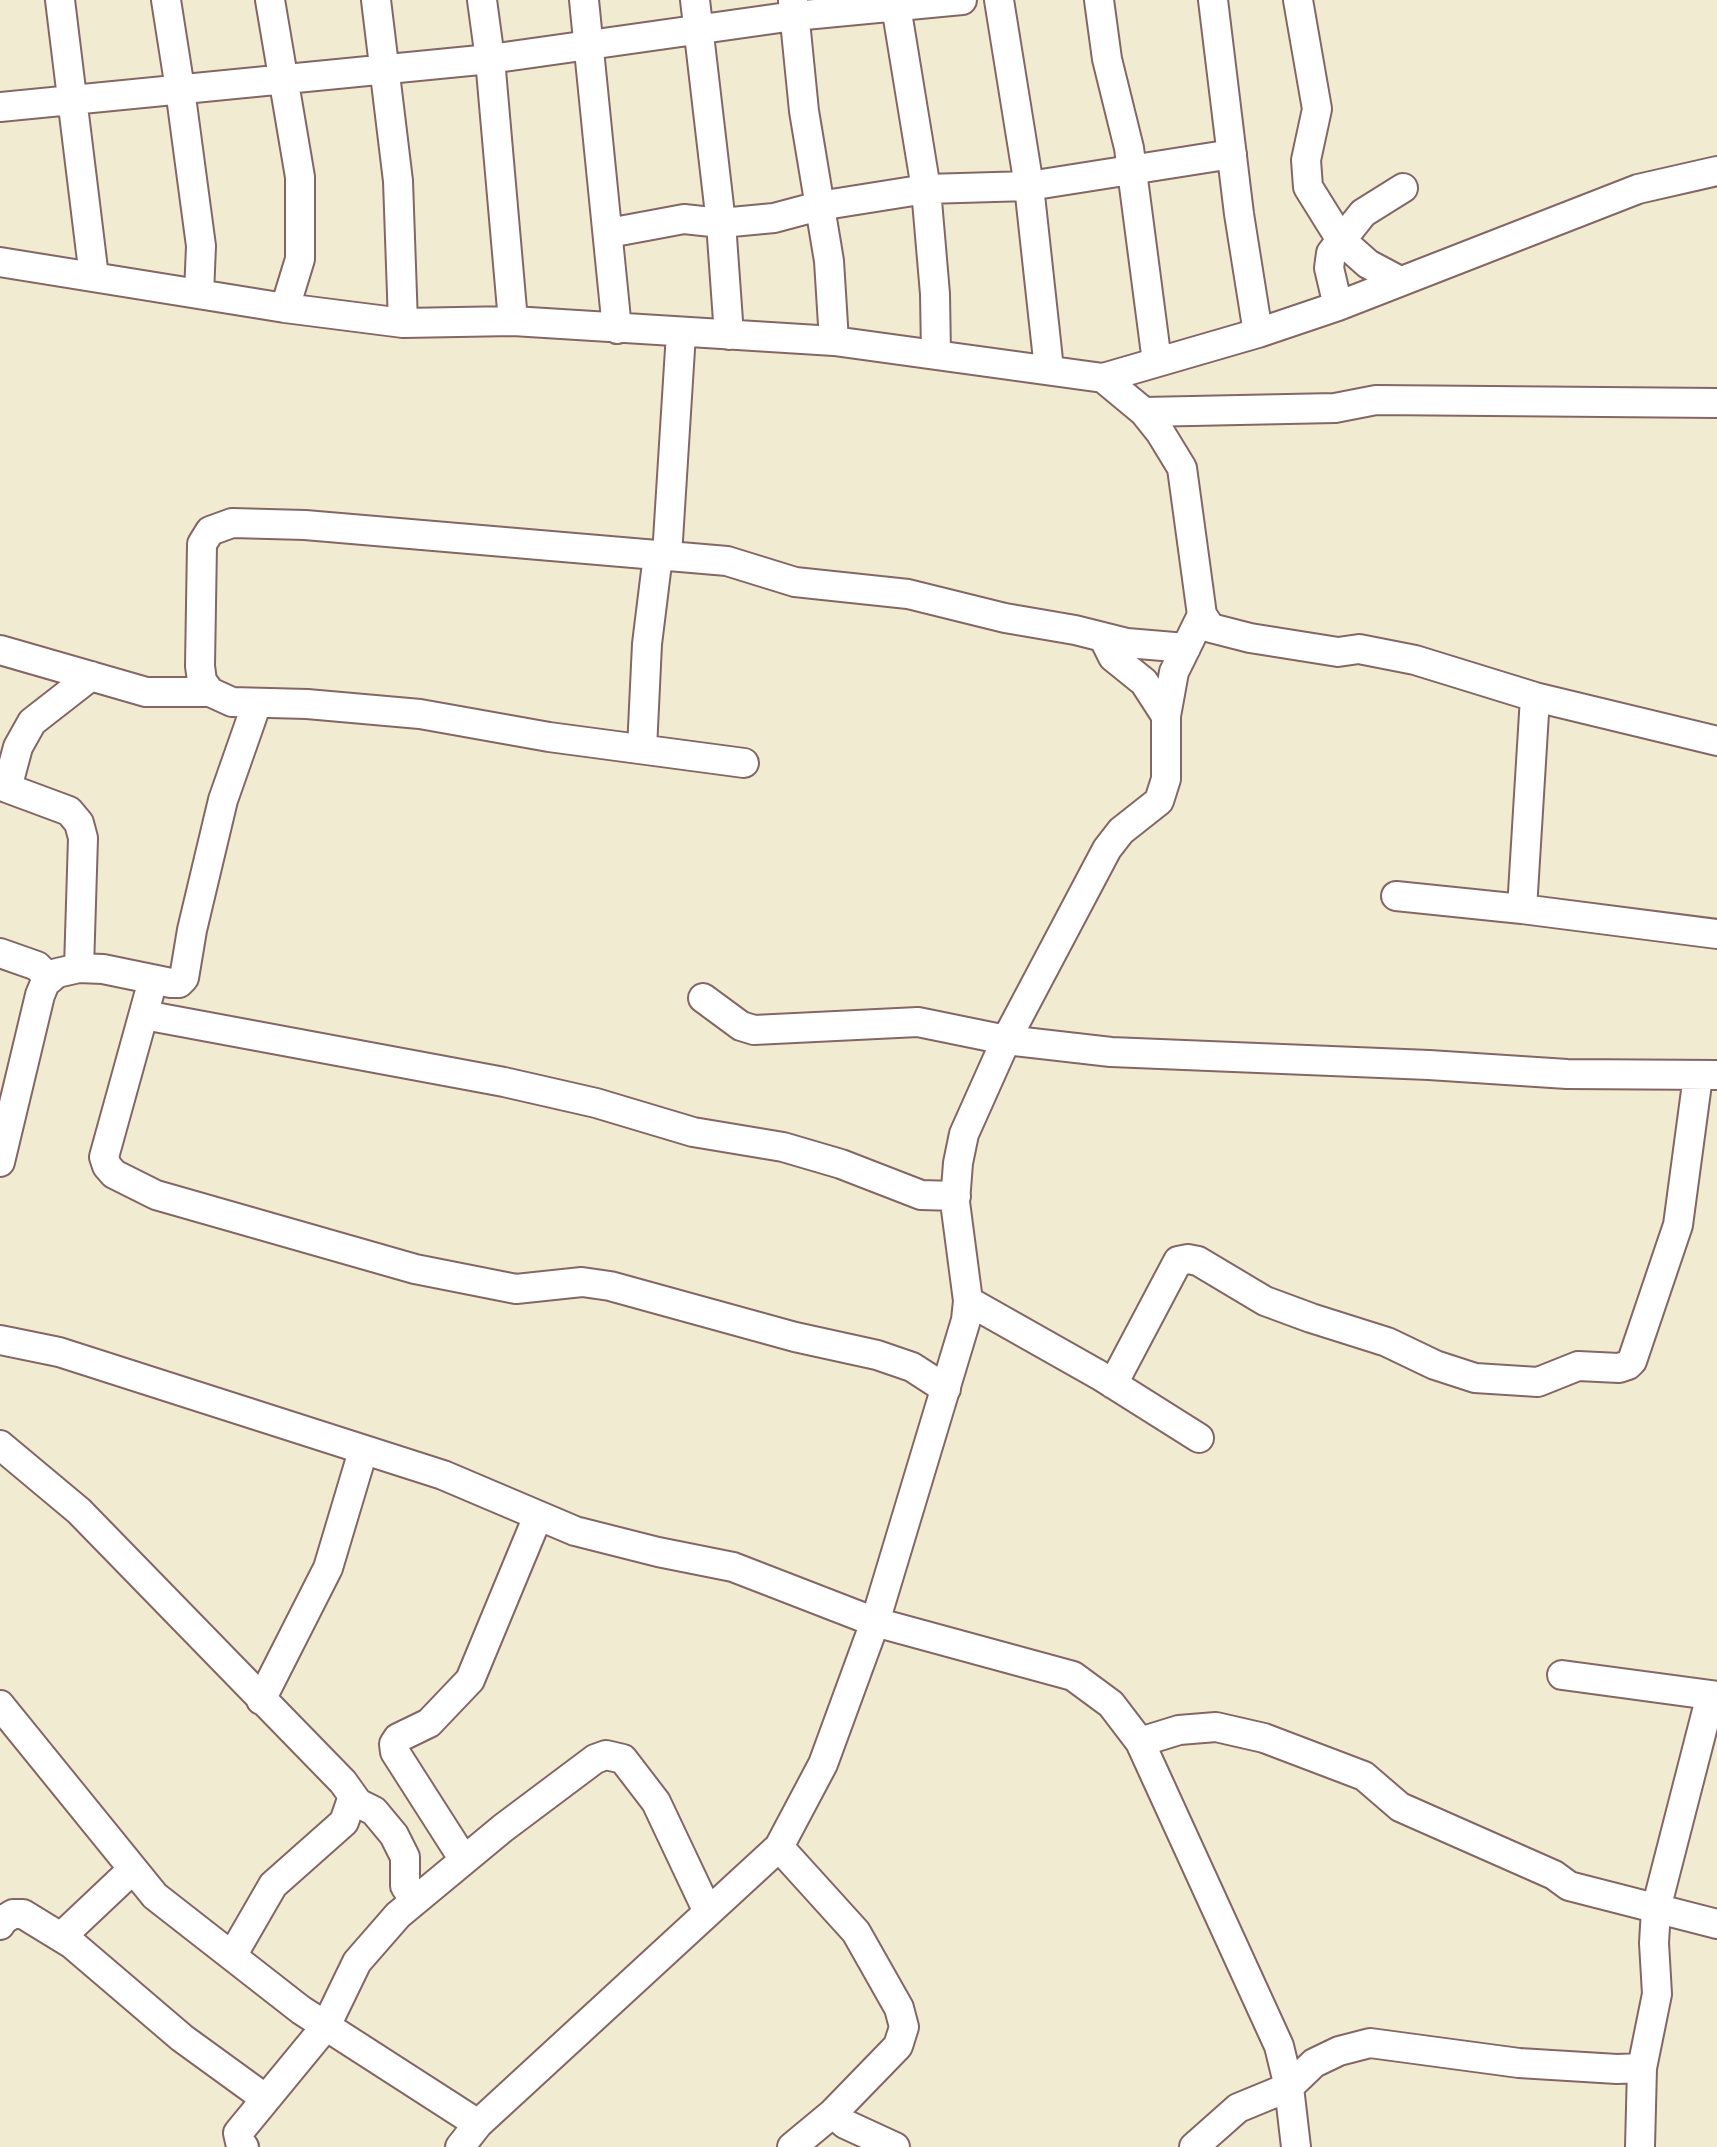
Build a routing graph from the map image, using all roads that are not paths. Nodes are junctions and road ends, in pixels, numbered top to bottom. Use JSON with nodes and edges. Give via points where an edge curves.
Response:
{"nodes":[{"id":1,"x":60,"y":0,"type":"edge"},
{"id":2,"x":166,"y":0,"type":"edge"},
{"id":3,"x":270,"y":0,"type":"edge"},
{"id":4,"x":376,"y":0,"type":"edge"},
{"id":5,"x":482,"y":0,"type":"edge"},
{"id":6,"x":584,"y":0,"type":"edge"},
{"id":7,"x":695,"y":0,"type":"edge"},
{"id":8,"x":962,"y":0,"type":"edge"},
{"id":9,"x":999,"y":0,"type":"edge"},
{"id":10,"x":1099,"y":0,"type":"edge"},
{"id":11,"x":1213,"y":0,"type":"edge"},
{"id":12,"x":1298,"y":0,"type":"edge"},
{"id":13,"x":895,"y":4,"type":"edge"},
{"id":14,"x":793,"y":8,"type":"edge"},
{"id":15,"x":700,"y":30,"type":"junction"},
{"id":16,"x":590,"y":44,"type":"junction"},
{"id":17,"x":490,"y":59,"type":"junction"},
{"id":18,"x":386,"y":70,"type":"junction"},
{"id":19,"x":283,"y":80,"type":"junction"},
{"id":20,"x":180,"y":89,"type":"junction"},
{"id":21,"x":74,"y":100,"type":"junction"},
{"id":22,"x":0,"y":107,"type":"edge"},
{"id":23,"x":1232,"y":154,"type":"junction"},
{"id":24,"x":1130,"y":169,"type":"junction"},
{"id":25,"x":1717,"y":171,"type":"edge"},
{"id":26,"x":1029,"y":186,"type":"junction"},
{"id":27,"x":1403,"y":188,"type":"dead end"},
{"id":28,"x":926,"y":189,"type":"junction"},
{"id":29,"x":819,"y":206,"type":"junction"},
{"id":30,"x":721,"y":223,"type":"junction"},
{"id":31,"x":609,"y":233,"type":"junction"},
{"id":32,"x":1341,"y":240,"type":"junction"},
{"id":33,"x":0,"y":262,"type":"edge"},
{"id":34,"x":94,"y":277,"type":"junction"},
{"id":35,"x":1400,"y":281,"type":"junction"},
{"id":36,"x":199,"y":294,"type":"junction"},
{"id":37,"x":1338,"y":306,"type":"junction"},
{"id":38,"x":285,"y":308,"type":"junction"},
{"id":39,"x":513,"y":321,"type":"junction"},
{"id":40,"x":403,"y":323,"type":"junction"},
{"id":41,"x":617,"y":329,"type":"junction"},
{"id":42,"x":681,"y":333,"type":"junction"},
{"id":43,"x":1258,"y":333,"type":"junction"},
{"id":44,"x":729,"y":335,"type":"junction"},
{"id":45,"x":834,"y":341,"type":"junction"},
{"id":46,"x":936,"y":354,"type":"junction"},
{"id":47,"x":1157,"y":362,"type":"junction"},
{"id":48,"x":1049,"y":369,"type":"junction"},
{"id":49,"x":1103,"y":378,"type":"junction"},
{"id":50,"x":1717,"y":403,"type":"edge"},
{"id":51,"x":1144,"y":412,"type":"junction"},
{"id":52,"x":662,"y":556,"type":"junction"},
{"id":53,"x":1202,"y":615,"type":"junction"},
{"id":54,"x":1103,"y":637,"type":"junction"},
{"id":55,"x":1186,"y":648,"type":"junction"},
{"id":56,"x":0,"y":650,"type":"edge"},
{"id":57,"x":91,"y":676,"type":"junction"},
{"id":58,"x":210,"y":692,"type":"junction"},
{"id":59,"x":1535,"y":697,"type":"junction"},
{"id":60,"x":257,"y":703,"type":"junction"},
{"id":61,"x":1166,"y":716,"type":"junction"},
{"id":62,"x":1717,"y":741,"type":"edge"},
{"id":63,"x":642,"y":749,"type":"junction"},
{"id":64,"x":744,"y":763,"type":"dead end"},
{"id":65,"x":4,"y":788,"type":"edge"},
{"id":66,"x":1396,"y":896,"type":"dead end"},
{"id":67,"x":1522,"y":909,"type":"junction"},
{"id":68,"x":1717,"y":934,"type":"edge"},
{"id":69,"x":0,"y":953,"type":"edge"},
{"id":70,"x":79,"y":968,"type":"junction"},
{"id":71,"x":50,"y":979,"type":"junction"},
{"id":72,"x":153,"y":980,"type":"junction"},
{"id":73,"x":703,"y":998,"type":"dead end"},
{"id":74,"x":144,"y":1015,"type":"junction"},
{"id":75,"x":1006,"y":1040,"type":"junction"},
{"id":76,"x":1708,"y":1076,"type":"edge"},
{"id":77,"x":0,"y":1162,"type":"edge"},
{"id":78,"x":956,"y":1196,"type":"junction"},
{"id":79,"x":968,"y":1301,"type":"junction"},
{"id":80,"x":0,"y":1340,"type":"edge"},
{"id":81,"x":1113,"y":1384,"type":"junction"},
{"id":82,"x":946,"y":1389,"type":"junction"},
{"id":83,"x":1199,"y":1438,"type":"dead end"},
{"id":84,"x":0,"y":1445,"type":"edge"},
{"id":85,"x":363,"y":1451,"type":"junction"},
{"id":86,"x":538,"y":1516,"type":"junction"},
{"id":87,"x":875,"y":1622,"type":"junction"},
{"id":88,"x":1562,"y":1675,"type":"dead end"},
{"id":89,"x":1714,"y":1696,"type":"edge"},
{"id":90,"x":261,"y":1700,"type":"junction"},
{"id":91,"x":0,"y":1705,"type":"edge"},
{"id":92,"x":9,"y":1734,"type":"edge"},
{"id":93,"x":1140,"y":1742,"type":"junction"},
{"id":94,"x":353,"y":1796,"type":"junction"},
{"id":95,"x":779,"y":1847,"type":"junction"},
{"id":96,"x":464,"y":1860,"type":"junction"},
{"id":97,"x":133,"y":1869,"type":"junction"},
{"id":98,"x":415,"y":1900,"type":"junction"},
{"id":99,"x":1656,"y":1909,"type":"junction"},
{"id":100,"x":708,"y":1912,"type":"junction"},
{"id":101,"x":1717,"y":1924,"type":"edge"},
{"id":102,"x":0,"y":1925,"type":"edge"},
{"id":103,"x":61,"y":1937,"type":"junction"},
{"id":104,"x":232,"y":1956,"type":"junction"},
{"id":105,"x":326,"y":2026,"type":"junction"},
{"id":106,"x":1642,"y":2068,"type":"junction"},
{"id":107,"x":1289,"y":2087,"type":"junction"},
{"id":108,"x":266,"y":2099,"type":"junction"},
{"id":109,"x":833,"y":2113,"type":"junction"},
{"id":110,"x":478,"y":2124,"type":"junction"},
{"id":111,"x":244,"y":2147,"type":"edge"},
{"id":112,"x":460,"y":2147,"type":"edge"},
{"id":113,"x":792,"y":2147,"type":"edge"},
{"id":114,"x":895,"y":2147,"type":"edge"},
{"id":115,"x":1194,"y":2147,"type":"edge"},
{"id":116,"x":1296,"y":2147,"type":"edge"},
{"id":117,"x":1640,"y":2147,"type":"edge"}],
"edges":[{"from":1,"to":21,"type":"street"},
{"from":2,"to":20,"type":"street"},
{"from":3,"to":19,"type":"street"},
{"from":4,"to":18,"type":"street"},
{"from":5,"to":17,"type":"street"},
{"from":6,"to":16,"type":"street"},
{"from":7,"to":15,"type":"street"},
{"from":8,"to":13,"type":"street"},
{"from":9,"to":26,"type":"street"},
{"from":10,"to":24,"type":"street"},
{"from":11,"to":23,"type":"street"},
{"from":12,"to":32,"type":"street","via":[[1317,109],[1306,160],[1308,187]]},
{"from":13,"to":14,"type":"street"},
{"from":13,"to":28,"type":"street"},
{"from":14,"to":15,"type":"street"},
{"from":14,"to":29,"type":"street"},
{"from":15,"to":16,"type":"street"},
{"from":15,"to":30,"type":"street"},
{"from":16,"to":17,"type":"street"},
{"from":16,"to":31,"type":"street"},
{"from":17,"to":18,"type":"street"},
{"from":17,"to":39,"type":"street"},
{"from":18,"to":19,"type":"street"},
{"from":18,"to":40,"type":"street","via":[[398,181]]},
{"from":19,"to":20,"type":"street"},
{"from":19,"to":38,"type":"street","via":[[300,177],[300,259]]},
{"from":20,"to":21,"type":"street"},
{"from":20,"to":36,"type":"street","via":[[201,246]]},
{"from":21,"to":22,"type":"street"},
{"from":21,"to":34,"type":"street"},
{"from":23,"to":24,"type":"street"},
{"from":23,"to":43,"type":"street"},
{"from":24,"to":26,"type":"street"},
{"from":24,"to":47,"type":"street"},
{"from":25,"to":35,"type":"street","via":[[1638,189]]},
{"from":26,"to":28,"type":"street"},
{"from":26,"to":48,"type":"street"},
{"from":27,"to":32,"type":"street","via":[[1363,213]]},
{"from":28,"to":29,"type":"street"},
{"from":28,"to":46,"type":"street"},
{"from":29,"to":30,"type":"street","via":[[774,218]]},
{"from":29,"to":45,"type":"street"},
{"from":30,"to":31,"type":"street","via":[[684,219]]},
{"from":30,"to":44,"type":"street"},
{"from":31,"to":41,"type":"street"},
{"from":32,"to":35,"type":"street","via":[[1368,264]]},
{"from":32,"to":37,"type":"street","via":[[1331,253],[1329,268]]},
{"from":33,"to":34,"type":"street"},
{"from":34,"to":36,"type":"street"},
{"from":35,"to":37,"type":"street"},
{"from":36,"to":38,"type":"street"},
{"from":37,"to":43,"type":"street"},
{"from":38,"to":40,"type":"street"},
{"from":39,"to":40,"type":"street"},
{"from":39,"to":41,"type":"street"},
{"from":41,"to":42,"type":"street"},
{"from":42,"to":44,"type":"street"},
{"from":42,"to":52,"type":"street"},
{"from":43,"to":47,"type":"street"},
{"from":44,"to":45,"type":"street"},
{"from":45,"to":46,"type":"street"},
{"from":46,"to":48,"type":"street"},
{"from":47,"to":49,"type":"street"},
{"from":48,"to":49,"type":"street"},
{"from":49,"to":51,"type":"street"},
{"from":50,"to":51,"type":"street","via":[[1376,400],[1335,408]]},
{"from":51,"to":53,"type":"street","via":[[1182,468]]},
{"from":52,"to":54,"type":"street","via":[[727,561],[795,582],[908,594]]},
{"from":52,"to":58,"type":"street","via":[[232,523],[210,531],[202,544],[200,666]]},
{"from":52,"to":63,"type":"street","via":[[647,644]]},
{"from":53,"to":55,"type":"street"},
{"from":53,"to":59,"type":"street","via":[[1211,628],[1250,638],[1338,652],[1377,652]]},
{"from":54,"to":55,"type":"street"},
{"from":54,"to":61,"type":"street","via":[[1113,657],[1144,682]]},
{"from":55,"to":61,"type":"street","via":[[1174,672]]},
{"from":56,"to":57,"type":"street"},
{"from":57,"to":58,"type":"street","via":[[146,692]]},
{"from":57,"to":65,"type":"street","via":[[32,722]]},
{"from":58,"to":60,"type":"street","via":[[232,702]]},
{"from":59,"to":62,"type":"street"},
{"from":59,"to":67,"type":"street"},
{"from":60,"to":63,"type":"street","via":[[420,714]]},
{"from":60,"to":72,"type":"street","via":[[223,800],[184,978],[179,983]]},
{"from":61,"to":75,"type":"street","via":[[1166,779],[1159,801],[1107,849]]},
{"from":63,"to":64,"type":"street"},
{"from":65,"to":70,"type":"street","via":[[69,811],[79,823]]},
{"from":66,"to":67,"type":"street"},
{"from":67,"to":68,"type":"street"},
{"from":69,"to":71,"type":"street","via":[[37,966]]},
{"from":70,"to":71,"type":"street"},
{"from":70,"to":72,"type":"street"},
{"from":71,"to":77,"type":"street","via":[[40,995]]},
{"from":72,"to":74,"type":"street"},
{"from":73,"to":75,"type":"street","via":[[754,1030],[918,1022]]},
{"from":74,"to":78,"type":"street","via":[[504,1082],[693,1132],[783,1147],[921,1195]]},
{"from":74,"to":82,"type":"street","via":[[104,1157],[114,1174],[156,1195],[415,1269],[516,1289],[582,1282],[610,1286],[877,1355],[912,1367]]},
{"from":75,"to":76,"type":"street","via":[[1111,1052]]},
{"from":75,"to":78,"type":"street","via":[[964,1134]]},
{"from":76,"to":81,"type":"street","via":[[1678,1225],[1628,1365],[1578,1366],[1538,1382],[1475,1378],[1265,1301],[1188,1259],[1178,1261]]},
{"from":78,"to":79,"type":"street"},
{"from":79,"to":81,"type":"street"},
{"from":79,"to":82,"type":"street"},
{"from":80,"to":85,"type":"street","via":[[59,1352]]},
{"from":81,"to":83,"type":"street"},
{"from":82,"to":87,"type":"street"},
{"from":84,"to":90,"type":"street","via":[[79,1511]]},
{"from":85,"to":86,"type":"street","via":[[443,1475]]},
{"from":85,"to":90,"type":"street","via":[[328,1568]]},
{"from":86,"to":87,"type":"street","via":[[575,1531],[733,1567]]},
{"from":86,"to":96,"type":"street","via":[[470,1680],[429,1723],[394,1744]]},
{"from":87,"to":93,"type":"street","via":[[1073,1676],[1111,1704]]},
{"from":87,"to":95,"type":"street","via":[[823,1764]]},
{"from":88,"to":89,"type":"street"},
{"from":89,"to":99,"type":"street"},
{"from":90,"to":94,"type":"street"},
{"from":91,"to":92,"type":"street"},
{"from":92,"to":97,"type":"street"},
{"from":93,"to":99,"type":"street","via":[[1179,1730],[1216,1727],[1264,1738],[1364,1776],[1400,1807],[1569,1886]]},
{"from":93,"to":107,"type":"street","via":[[1279,2046]]},
{"from":94,"to":98,"type":"street","via":[[394,1835],[405,1857],[405,1886]]},
{"from":94,"to":104,"type":"street","via":[[344,1822],[273,1885]]},
{"from":95,"to":100,"type":"street"},
{"from":95,"to":109,"type":"street","via":[[856,1932],[899,2008],[904,2027],[898,2046]]},
{"from":96,"to":98,"type":"street"},
{"from":96,"to":100,"type":"street","via":[[595,1759],[616,1756],[656,1802]]},
{"from":97,"to":103,"type":"street"},
{"from":97,"to":104,"type":"street","via":[[155,1896]]},
{"from":98,"to":105,"type":"street","via":[[357,1962]]},
{"from":99,"to":101,"type":"street"},
{"from":99,"to":106,"type":"street","via":[[1657,1994]]},
{"from":100,"to":110,"type":"street"},
{"from":102,"to":103,"type":"street","via":[[13,1914],[23,1914]]},
{"from":103,"to":108,"type":"street","via":[[182,2038]]},
{"from":104,"to":105,"type":"street"},
{"from":105,"to":108,"type":"street"},
{"from":105,"to":110,"type":"street"},
{"from":106,"to":107,"type":"street","via":[[1519,2063],[1370,2043],[1314,2063]]},
{"from":106,"to":117,"type":"street"},
{"from":107,"to":115,"type":"street","via":[[1238,2108]]},
{"from":107,"to":116,"type":"street"},
{"from":108,"to":111,"type":"street","via":[[238,2133]]},
{"from":109,"to":113,"type":"street"},
{"from":109,"to":114,"type":"street"},
{"from":110,"to":112,"type":"street"}]}
